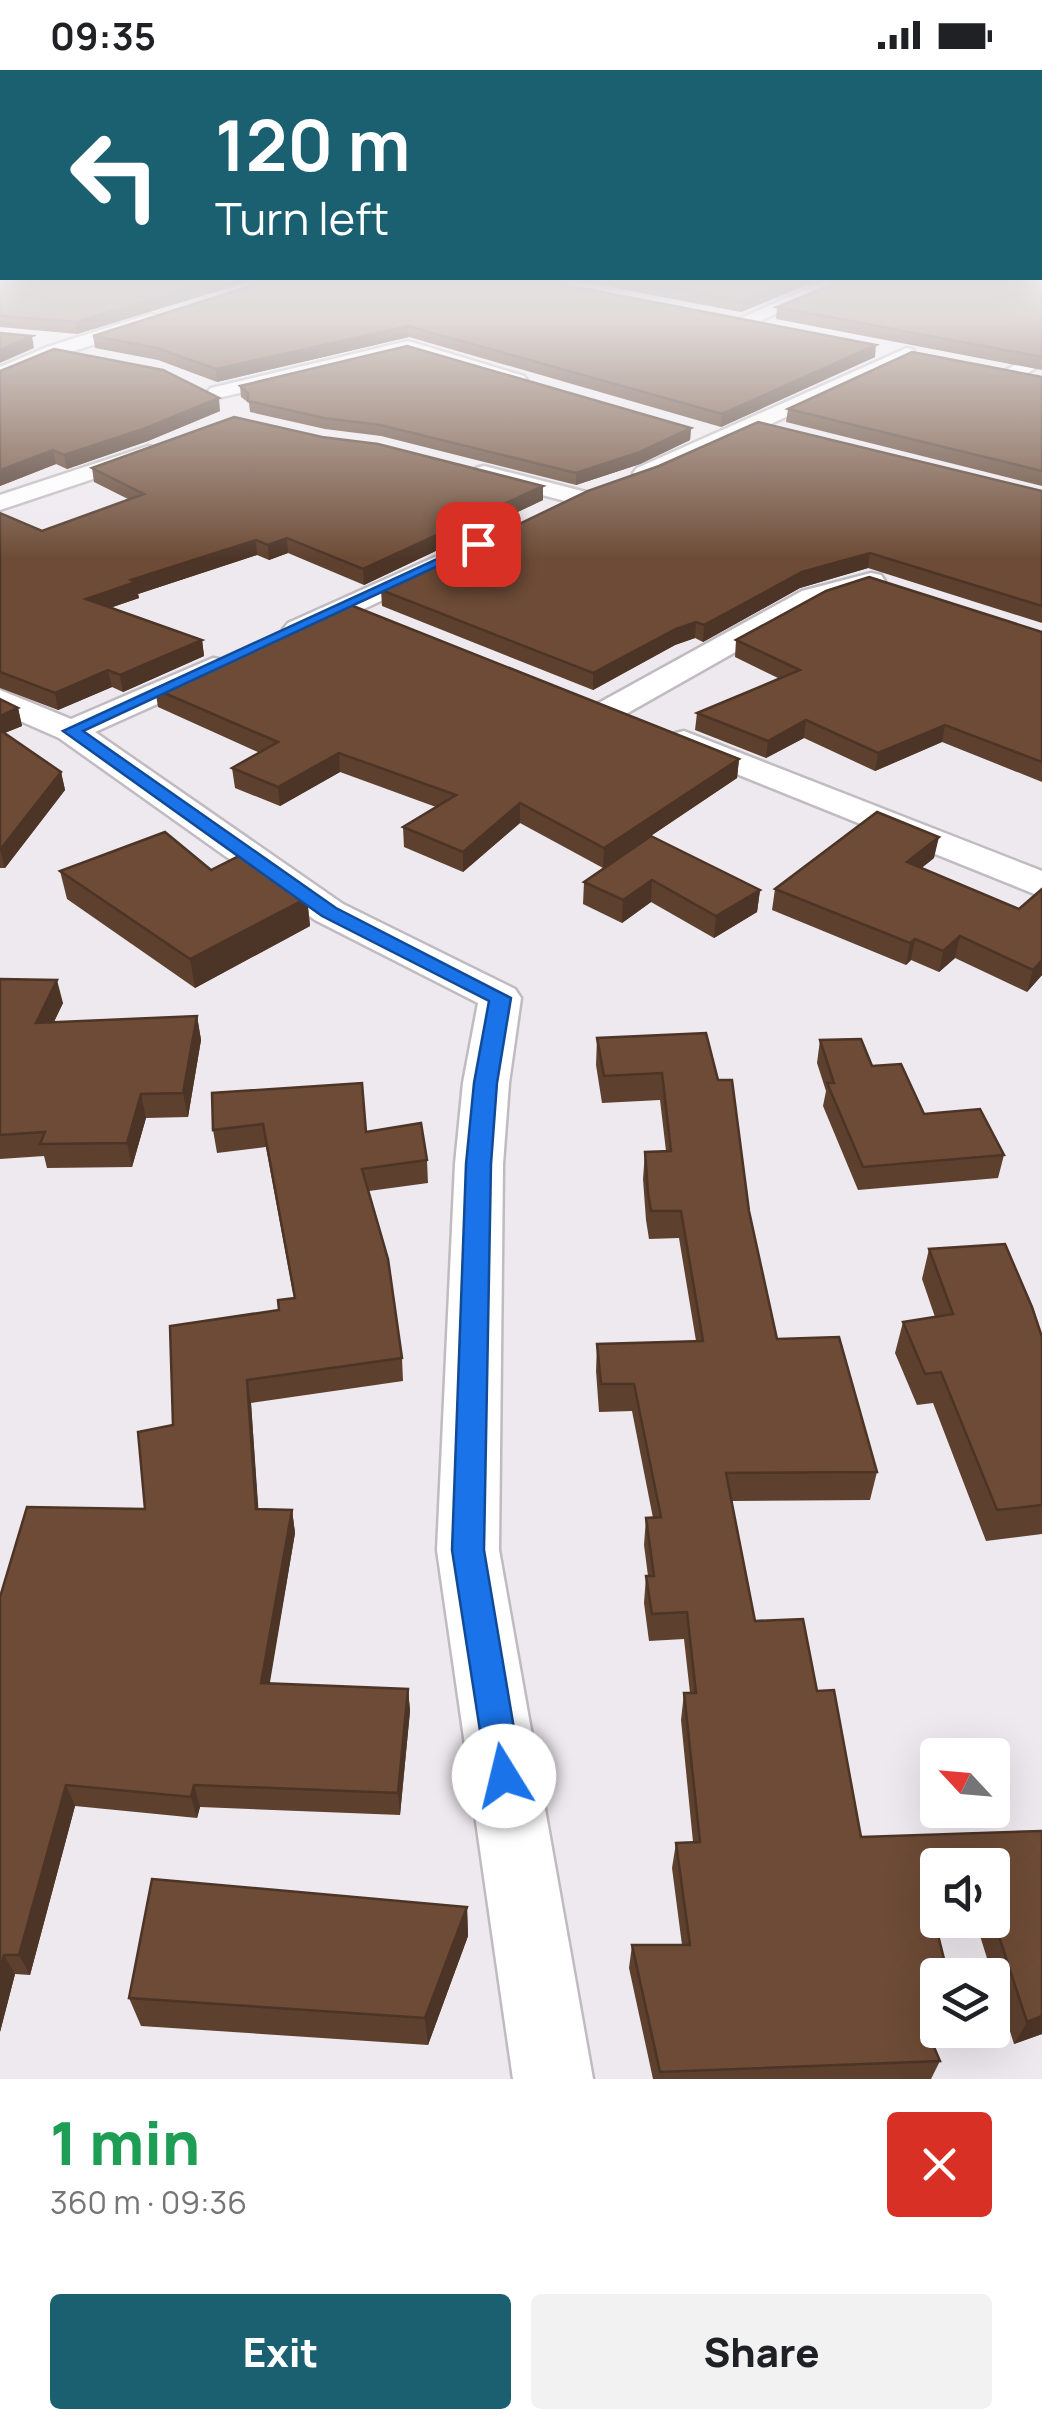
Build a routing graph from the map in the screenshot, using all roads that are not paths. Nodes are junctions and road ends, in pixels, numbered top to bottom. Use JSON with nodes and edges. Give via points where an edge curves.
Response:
{"nodes":[{"id":1,"x":308,"y":373,"type":"edge"},
{"id":2,"x":490,"y":373,"type":"edge"},
{"id":3,"x":876,"y":373,"type":"edge"},
{"id":4,"x":1008,"y":373,"type":"edge"},
{"id":5,"x":1042,"y":380,"type":"edge"},
{"id":6,"x":544,"y":389,"type":"edge"},
{"id":7,"x":219,"y":395,"type":"edge"},
{"id":8,"x":754,"y":424,"type":"junction"},
{"id":9,"x":686,"y":428,"type":"edge"},
{"id":10,"x":792,"y":433,"type":"edge"},
{"id":11,"x":721,"y":438,"type":"junction"},
{"id":12,"x":172,"y":444,"type":"edge"},
{"id":13,"x":462,"y":467,"type":"edge"},
{"id":14,"x":595,"y":491,"type":"junction"},
{"id":15,"x":0,"y":503,"type":"edge"},
{"id":16,"x":542,"y":514,"type":"edge"},
{"id":17,"x":454,"y":556,"type":"edge"},
{"id":18,"x":902,"y":591,"type":"edge"},
{"id":19,"x":348,"y":607,"type":"junction"},
{"id":20,"x":384,"y":622,"type":"edge"},
{"id":21,"x":278,"y":638,"type":"edge"},
{"id":22,"x":244,"y":654,"type":"edge"},
{"id":23,"x":569,"y":697,"type":"edge"},
{"id":24,"x":0,"y":700,"type":"edge"},
{"id":25,"x":606,"y":712,"type":"junction"},
{"id":26,"x":71,"y":731,"type":"junction"},
{"id":27,"x":1042,"y":884,"type":"edge"},
{"id":28,"x":553,"y":2079,"type":"edge"}],
"edges":[{"from":1,"to":7,"type":"street"},
{"from":2,"to":6,"type":"street"},
{"from":3,"to":8,"type":"street"},
{"from":4,"to":5,"type":"street"},
{"from":8,"to":10,"type":"street"},
{"from":8,"to":11,"type":"street"},
{"from":9,"to":11,"type":"street"},
{"from":11,"to":14,"type":"street"},
{"from":12,"to":15,"type":"street"},
{"from":13,"to":14,"type":"street"},
{"from":14,"to":16,"type":"street"},
{"from":17,"to":19,"type":"street"},
{"from":18,"to":25,"type":"street","via":[[868,580],[812,598]]},
{"from":19,"to":20,"type":"street"},
{"from":19,"to":21,"type":"street"},
{"from":22,"to":26,"type":"street"},
{"from":23,"to":25,"type":"street"},
{"from":24,"to":26,"type":"street"},
{"from":25,"to":27,"type":"street"},
{"from":26,"to":28,"type":"street","via":[[329,912],[500,998],[478,1164],[468,1550]]}]}
